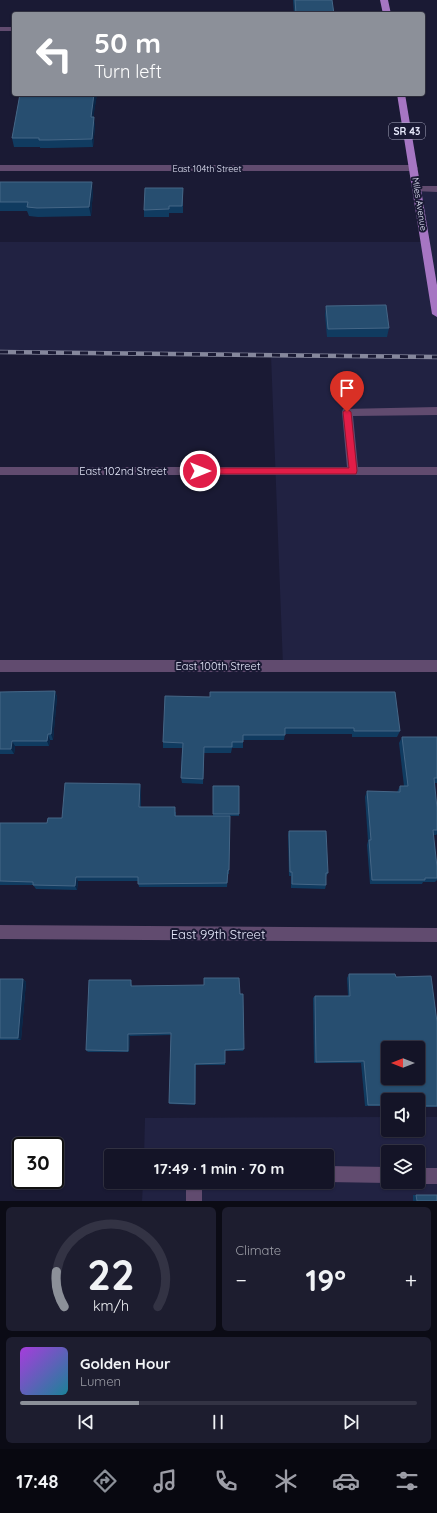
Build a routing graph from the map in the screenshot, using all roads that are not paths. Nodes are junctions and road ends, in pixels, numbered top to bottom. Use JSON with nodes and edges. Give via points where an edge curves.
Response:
{"nodes":[{"id":1,"x":384,"y":0,"type":"edge"},
{"id":2,"x":387,"y":12,"type":"edge"},
{"id":3,"x":0,"y":29,"type":"edge"},
{"id":4,"x":12,"y":29,"type":"edge"},
{"id":5,"x":401,"y":96,"type":"edge"},
{"id":6,"x":0,"y":168,"type":"edge"},
{"id":7,"x":414,"y":168,"type":"junction"},
{"id":8,"x":417,"y":189,"type":"junction"},
{"id":9,"x":437,"y":189,"type":"edge"},
{"id":10,"x":437,"y":314,"type":"edge"},
{"id":11,"x":437,"y":411,"type":"edge"},
{"id":12,"x":0,"y":471,"type":"edge"},
{"id":13,"x":353,"y":471,"type":"junction"},
{"id":14,"x":437,"y":472,"type":"edge"},
{"id":15,"x":0,"y":666,"type":"edge"},
{"id":16,"x":437,"y":666,"type":"edge"},
{"id":17,"x":0,"y":932,"type":"edge"},
{"id":18,"x":437,"y":935,"type":"edge"},
{"id":19,"x":334,"y":1174,"type":"edge"},
{"id":20,"x":381,"y":1175,"type":"edge"},
{"id":21,"x":425,"y":1176,"type":"edge"},
{"id":22,"x":437,"y":1176,"type":"edge"},
{"id":23,"x":194,"y":1189,"type":"edge"},
{"id":24,"x":194,"y":1201,"type":"edge"}],
"edges":[{"from":1,"to":2,"type":"main road"},
{"from":3,"to":4,"type":"street"},
{"from":5,"to":7,"type":"main road","name":"Miles Avenue","number":"SR 43"},
{"from":6,"to":7,"type":"street","name":"East 104th Street"},
{"from":7,"to":8,"type":"main road","name":"Miles Avenue","number":"SR 43"},
{"from":8,"to":9,"type":"street"},
{"from":8,"to":10,"type":"main road","name":"Miles Avenue","number":"SR 43"},
{"from":11,"to":13,"type":"street","via":[[347,412]]},
{"from":12,"to":13,"type":"street","name":"East 102nd Street"},
{"from":13,"to":14,"type":"street","name":"East 102nd Street"},
{"from":15,"to":16,"type":"street","name":"East 100th Street"},
{"from":17,"to":18,"type":"street","name":"East 99th Street"},
{"from":19,"to":20,"type":"street"},
{"from":21,"to":22,"type":"street"},
{"from":23,"to":24,"type":"street"}]}
